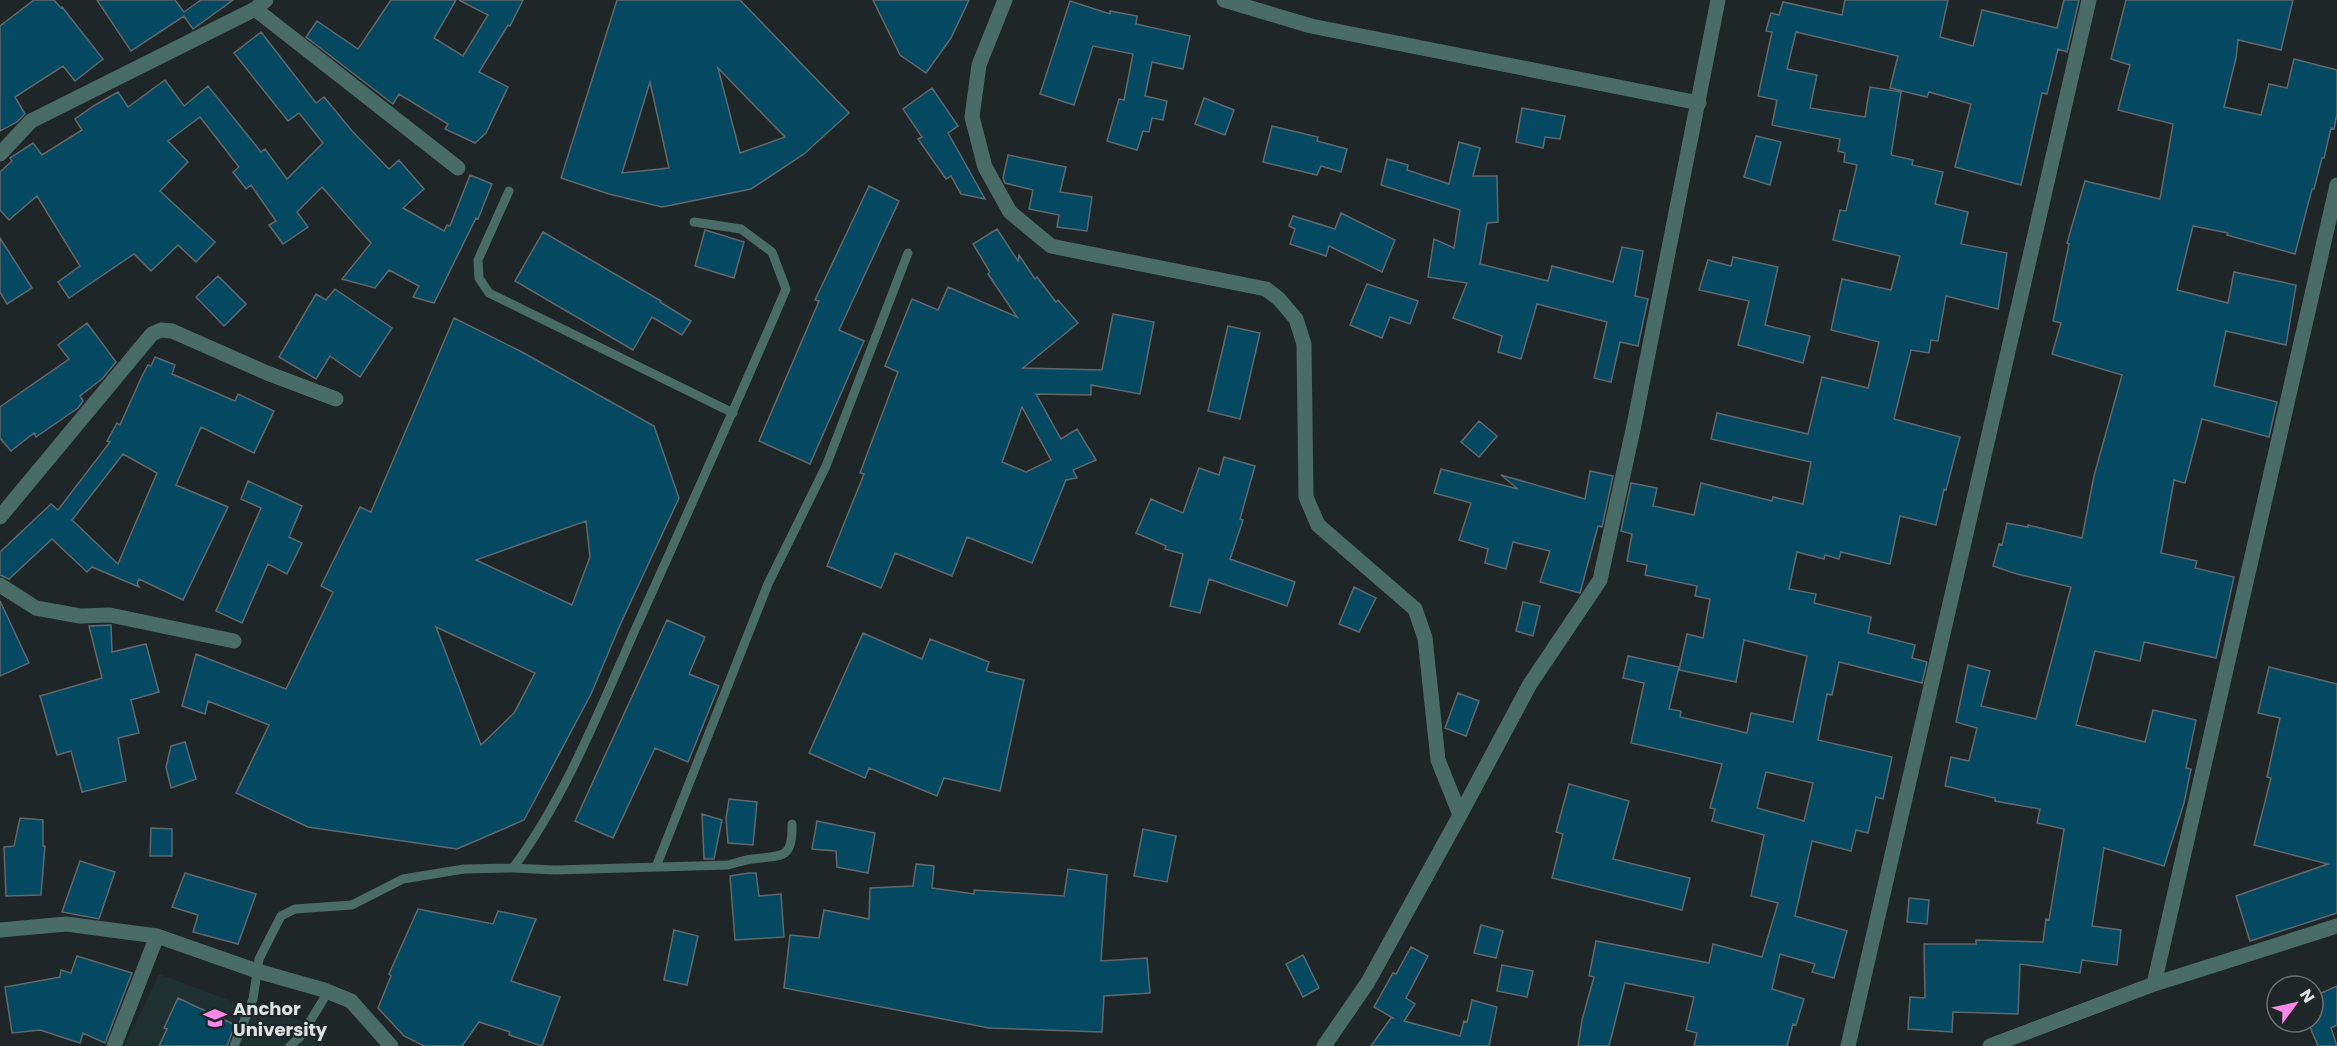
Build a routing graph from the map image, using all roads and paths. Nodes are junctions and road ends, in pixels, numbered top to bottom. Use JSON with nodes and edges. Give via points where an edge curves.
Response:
{"nodes":[{"id":1,"x":1005,"y":0,"type":"edge"},
{"id":2,"x":1224,"y":0,"type":"edge"},
{"id":3,"x":1718,"y":0,"type":"edge"},
{"id":4,"x":2089,"y":0,"type":"edge"},
{"id":5,"x":260,"y":4,"type":"edge"},
{"id":6,"x":1699,"y":103,"type":"junction"},
{"id":7,"x":0,"y":154,"type":"edge"},
{"id":8,"x":458,"y":168,"type":"dead end"},
{"id":9,"x":2337,"y":184,"type":"edge"},
{"id":10,"x":509,"y":191,"type":"dead end"},
{"id":11,"x":694,"y":222,"type":"dead end"},
{"id":12,"x":908,"y":253,"type":"dead end"},
{"id":13,"x":336,"y":399,"type":"dead end"},
{"id":14,"x":733,"y":413,"type":"junction"},
{"id":15,"x":0,"y":517,"type":"edge"},
{"id":16,"x":0,"y":585,"type":"edge"},
{"id":17,"x":234,"y":641,"type":"dead end"},
{"id":18,"x":1460,"y":815,"type":"junction"},
{"id":19,"x":792,"y":824,"type":"dead end"},
{"id":20,"x":656,"y":867,"type":"junction"},
{"id":21,"x":513,"y":868,"type":"junction"},
{"id":22,"x":2337,"y":926,"type":"edge"},
{"id":23,"x":0,"y":930,"type":"edge"},
{"id":24,"x":157,"y":936,"type":"junction"},
{"id":25,"x":257,"y":971,"type":"junction"},
{"id":26,"x":2154,"y":984,"type":"junction"},
{"id":27,"x":328,"y":992,"type":"junction"},
{"id":28,"x":386,"y":1043,"type":"edge"},
{"id":29,"x":114,"y":1046,"type":"edge"},
{"id":30,"x":234,"y":1046,"type":"edge"},
{"id":31,"x":290,"y":1046,"type":"edge"},
{"id":32,"x":1324,"y":1046,"type":"edge"},
{"id":33,"x":1848,"y":1046,"type":"edge"},
{"id":34,"x":1990,"y":1046,"type":"edge"}],
"edges":[{"from":1,"to":18,"type":"street","via":[[979,65],[972,117],[985,167],[1010,212],[1050,246],[1266,289],[1296,319],[1304,344],[1306,497],[1318,525],[1415,609],[1425,639],[1438,760]]},
{"from":2,"to":6,"type":"street","via":[[1311,27]]},
{"from":3,"to":6,"type":"street"},
{"from":4,"to":33,"type":"street"},
{"from":5,"to":7,"type":"street","via":[[32,121]]},
{"from":5,"to":8,"type":"street"},
{"from":6,"to":18,"type":"street","via":[[1600,580],[1530,684]]},
{"from":9,"to":26,"type":"street"},
{"from":10,"to":14,"type":"lane","via":[[478,260],[479,278],[489,293]]},
{"from":11,"to":14,"type":"lane","via":[[741,229],[772,252],[786,289]]},
{"from":12,"to":20,"type":"lane","via":[[826,466],[768,584]]},
{"from":13,"to":15,"type":"street","via":[[172,331],[161,330],[152,334]]},
{"from":14,"to":21,"type":"lane","via":[[576,764],[532,843]]},
{"from":16,"to":17,"type":"street","via":[[36,608],[80,616],[110,615]]},
{"from":18,"to":32,"type":"street","via":[[1368,982]]},
{"from":19,"to":20,"type":"lane","via":[[792,842],[776,858],[728,865]]},
{"from":20,"to":21,"type":"lane"},
{"from":21,"to":25,"type":"lane","via":[[464,869],[403,879],[352,905],[295,909],[281,916],[259,958]]},
{"from":22,"to":26,"type":"street"},
{"from":23,"to":24,"type":"street","via":[[66,924]]},
{"from":24,"to":25,"type":"street"},
{"from":24,"to":29,"type":"street"},
{"from":25,"to":27,"type":"street"},
{"from":25,"to":30,"type":"lane","via":[[253,999]]},
{"from":26,"to":34,"type":"street"},
{"from":27,"to":28,"type":"street","via":[[351,1001]]},
{"from":27,"to":31,"type":"lane","via":[[301,1036]]}]}
